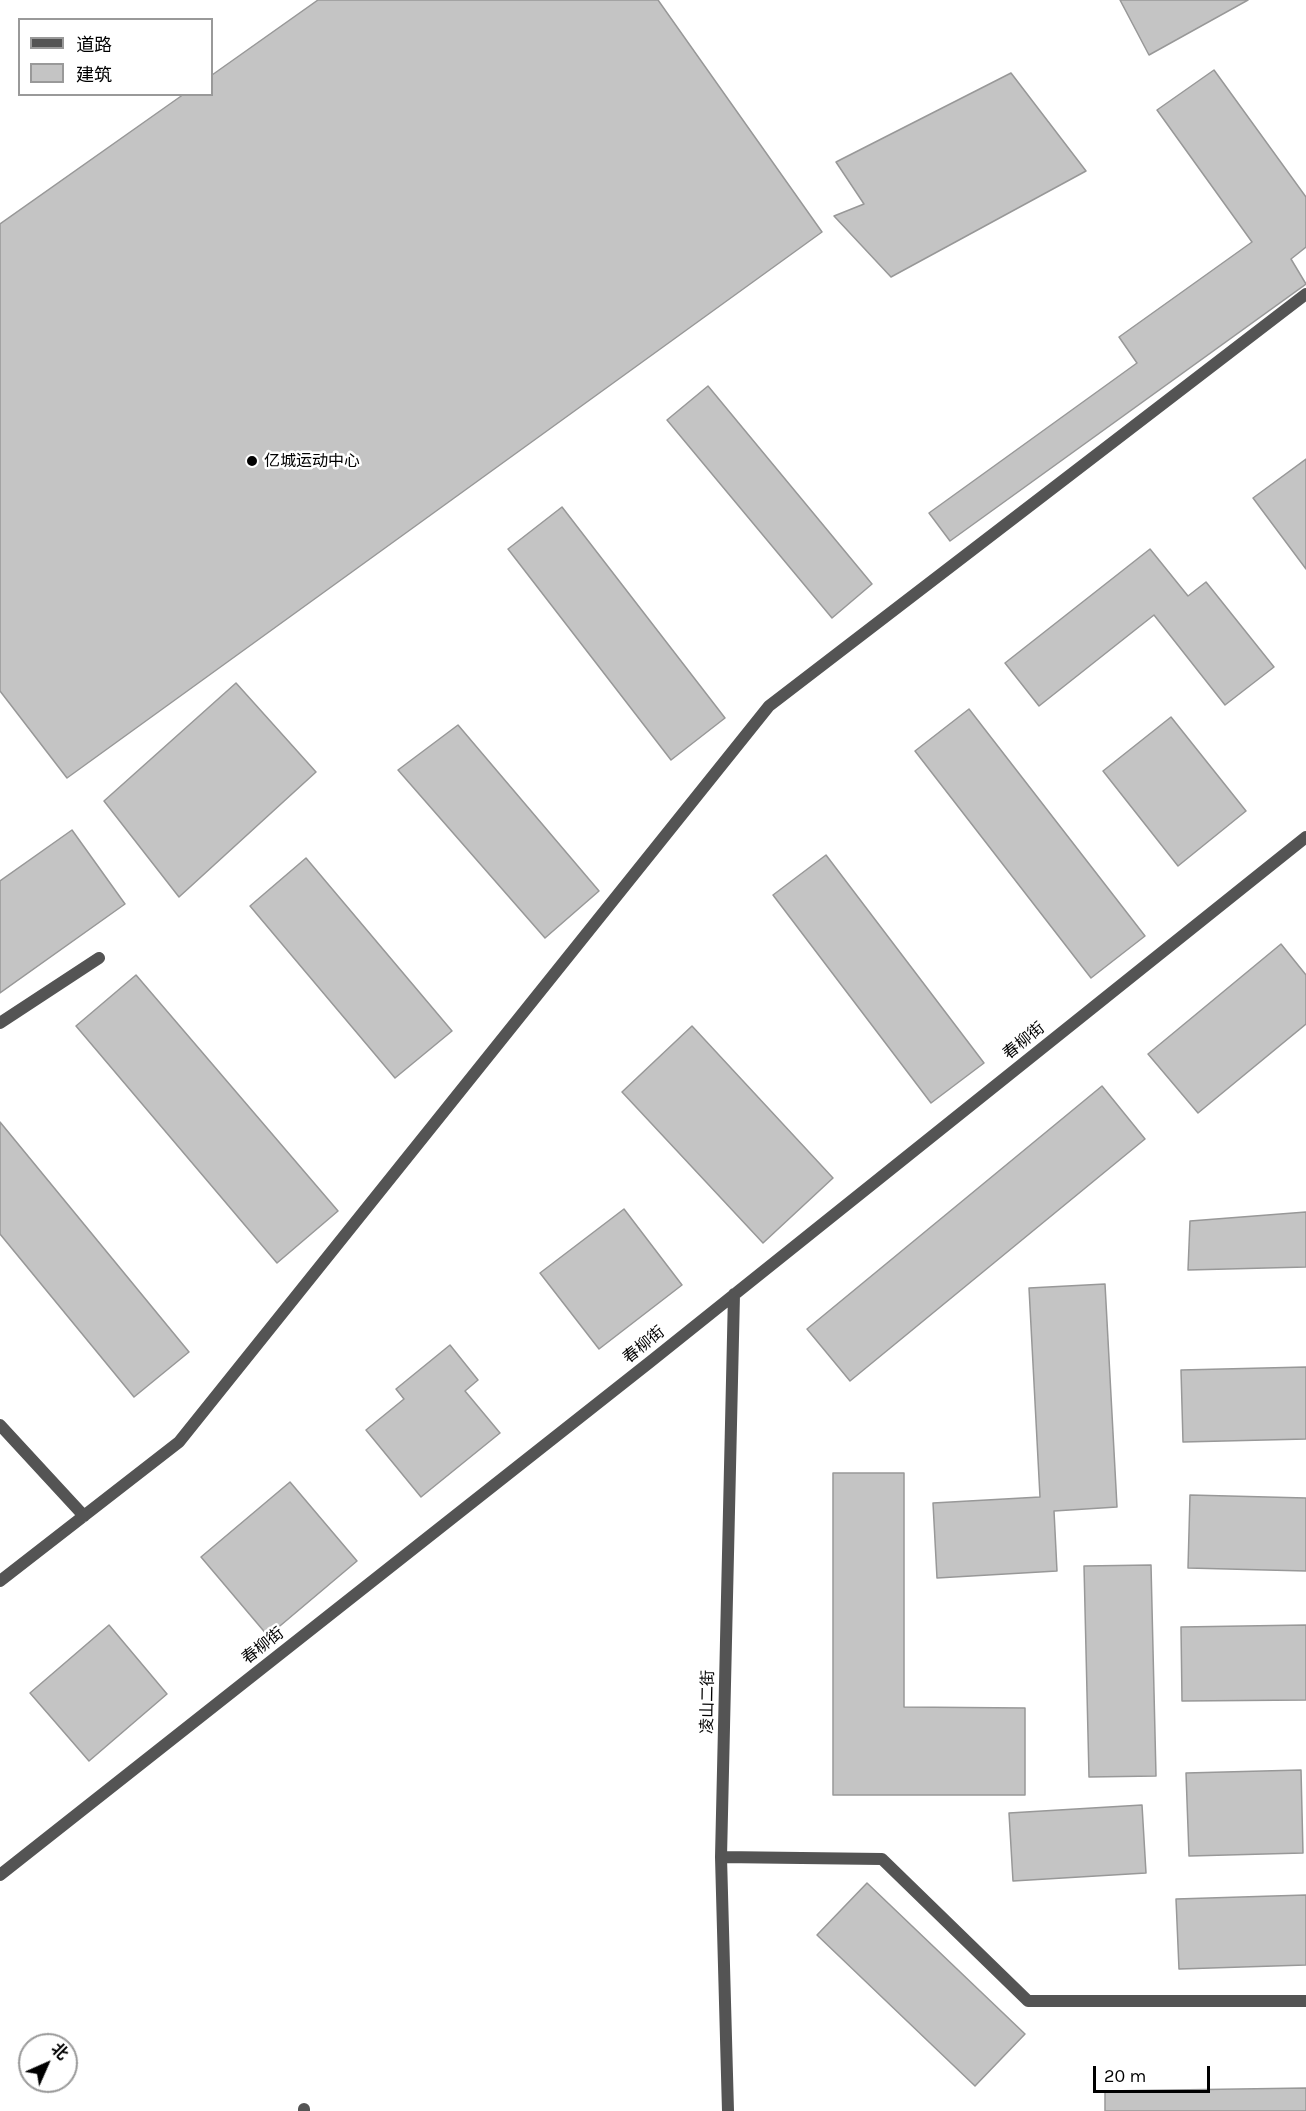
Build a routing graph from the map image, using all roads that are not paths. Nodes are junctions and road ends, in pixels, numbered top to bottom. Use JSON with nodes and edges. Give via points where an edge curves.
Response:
{"nodes":[{"id":1,"x":1306,"y":294,"type":"edge"},
{"id":2,"x":1306,"y":837,"type":"edge"},
{"id":3,"x":99,"y":958,"type":"dead end"},
{"id":4,"x":0,"y":1023,"type":"edge"},
{"id":5,"x":734,"y":1294,"type":"junction"},
{"id":6,"x":0,"y":1425,"type":"edge"},
{"id":7,"x":84,"y":1516,"type":"junction"},
{"id":8,"x":0,"y":1581,"type":"edge"},
{"id":9,"x":721,"y":1857,"type":"junction"},
{"id":10,"x":0,"y":1875,"type":"edge"},
{"id":11,"x":1306,"y":2001,"type":"edge"},
{"id":12,"x":728,"y":2111,"type":"edge"}],
"edges":[{"from":1,"to":7,"type":"street","via":[[769,706],[179,1442]]},
{"from":2,"to":5,"type":"street","name":"春柳街"},
{"from":3,"to":4,"type":"street"},
{"from":5,"to":9,"type":"street","name":"凌山二街"},
{"from":5,"to":10,"type":"street","name":"春柳街"},
{"from":6,"to":7,"type":"street"},
{"from":7,"to":8,"type":"street"},
{"from":9,"to":11,"type":"street","via":[[882,1859],[1028,2001]]},
{"from":9,"to":12,"type":"street","name":"凌山二街"}]}
